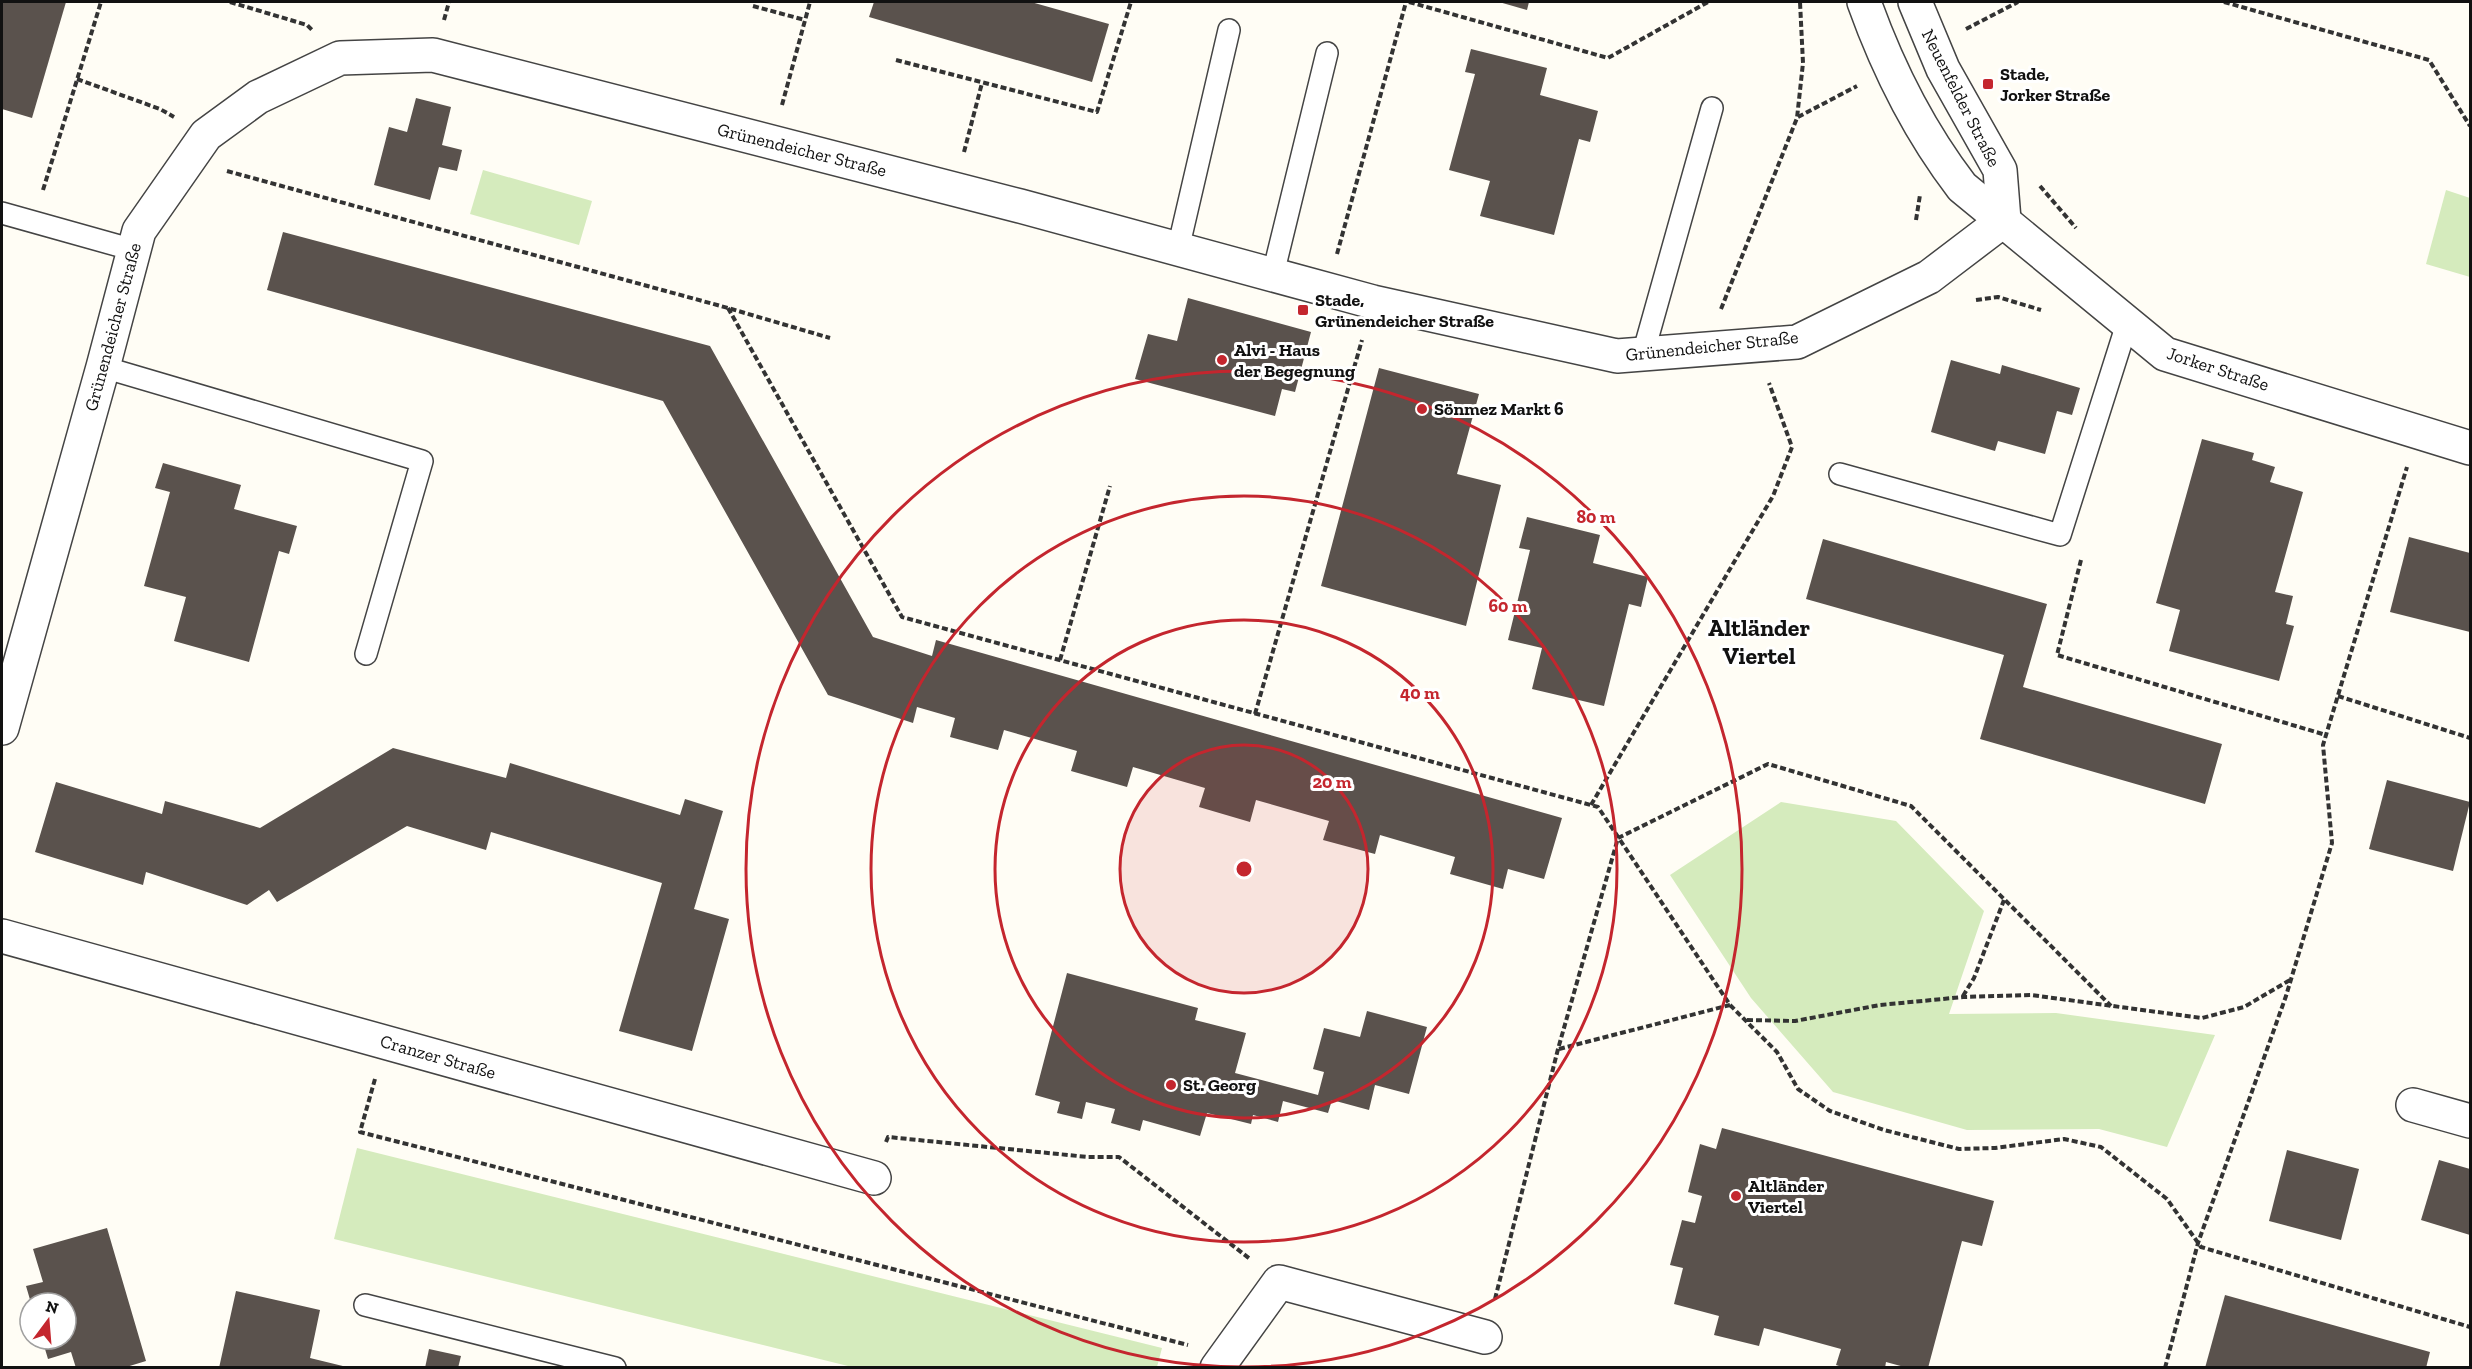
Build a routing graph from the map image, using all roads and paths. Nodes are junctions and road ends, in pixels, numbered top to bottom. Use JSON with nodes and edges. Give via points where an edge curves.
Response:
{"nodes":[{"id":1,"x":101,"y":2,"type":"edge"},
{"id":2,"x":230,"y":2,"type":"edge"},
{"id":3,"x":810,"y":2,"type":"edge"},
{"id":4,"x":1131,"y":2,"type":"edge"},
{"id":5,"x":1408,"y":2,"type":"edge"},
{"id":6,"x":1708,"y":2,"type":"edge"},
{"id":7,"x":1800,"y":2,"type":"edge"},
{"id":8,"x":1864,"y":2,"type":"edge"},
{"id":9,"x":1915,"y":2,"type":"edge"},
{"id":10,"x":2018,"y":2,"type":"edge"},
{"id":11,"x":2224,"y":2,"type":"edge"},
{"id":12,"x":753,"y":6,"type":"dead end"},
{"id":13,"x":805,"y":20,"type":"junction"},
{"id":14,"x":1229,"y":30,"type":"dead end"},
{"id":15,"x":1962,"y":32,"type":"dead end"},
{"id":16,"x":1327,"y":53,"type":"dead end"},
{"id":17,"x":340,"y":58,"type":"junction"},
{"id":18,"x":896,"y":60,"type":"dead end"},
{"id":19,"x":77,"y":79,"type":"junction"},
{"id":20,"x":982,"y":83,"type":"junction"},
{"id":21,"x":1860,"y":85,"type":"dead end"},
{"id":22,"x":1712,"y":108,"type":"dead end"},
{"id":23,"x":1797,"y":118,"type":"junction"},
{"id":24,"x":2470,"y":126,"type":"edge"},
{"id":25,"x":772,"y":142,"type":"junction"},
{"id":26,"x":197,"y":148,"type":"junction"},
{"id":27,"x":954,"y":189,"type":"junction"},
{"id":28,"x":2,"y":213,"type":"edge"},
{"id":29,"x":2004,"y":220,"type":"junction"},
{"id":30,"x":34,"y":222,"type":"junction"},
{"id":31,"x":1178,"y":249,"type":"junction"},
{"id":32,"x":134,"y":250,"type":"junction"},
{"id":33,"x":1273,"y":274,"type":"junction"},
{"id":34,"x":1327,"y":289,"type":"junction"},
{"id":35,"x":1976,"y":300,"type":"dead end"},
{"id":36,"x":1373,"y":302,"type":"junction"},
{"id":37,"x":728,"y":308,"type":"junction"},
{"id":38,"x":2041,"y":310,"type":"dead end"},
{"id":39,"x":2127,"y":324,"type":"junction"},
{"id":40,"x":830,"y":338,"type":"dead end"},
{"id":41,"x":1755,"y":345,"type":"junction"},
{"id":42,"x":1705,"y":349,"type":"junction"},
{"id":43,"x":1644,"y":354,"type":"junction"},
{"id":44,"x":103,"y":367,"type":"junction"},
{"id":45,"x":2418,"y":432,"type":"junction"},
{"id":46,"x":2470,"y":448,"type":"edge"},
{"id":47,"x":1839,"y":474,"type":"dead end"},
{"id":48,"x":1110,"y":486,"type":"dead end"},
{"id":49,"x":2060,"y":536,"type":"junction"},
{"id":50,"x":366,"y":654,"type":"dead end"},
{"id":51,"x":1060,"y":660,"type":"junction"},
{"id":52,"x":2338,"y":696,"type":"junction"},
{"id":53,"x":1255,"y":714,"type":"junction"},
{"id":54,"x":2,"y":728,"type":"edge"},
{"id":55,"x":2326,"y":735,"type":"junction"},
{"id":56,"x":2470,"y":738,"type":"edge"},
{"id":57,"x":1591,"y":805,"type":"junction"},
{"id":58,"x":1618,"y":838,"type":"junction"},
{"id":59,"x":2004,"y":900,"type":"junction"},
{"id":60,"x":2,"y":936,"type":"edge"},
{"id":61,"x":2291,"y":980,"type":"junction"},
{"id":62,"x":1963,"y":997,"type":"junction"},
{"id":63,"x":1730,"y":1005,"type":"junction"},
{"id":64,"x":2111,"y":1006,"type":"junction"},
{"id":65,"x":1747,"y":1020,"type":"junction"},
{"id":66,"x":386,"y":1042,"type":"junction"},
{"id":67,"x":1558,"y":1049,"type":"junction"},
{"id":68,"x":2413,"y":1105,"type":"dead end"},
{"id":69,"x":2470,"y":1121,"type":"edge"},
{"id":70,"x":874,"y":1178,"type":"joint"},
{"id":71,"x":2198,"y":1243,"type":"junction"},
{"id":72,"x":1279,"y":1282,"type":"junction"},
{"id":73,"x":365,"y":1305,"type":"dead end"},
{"id":74,"x":2470,"y":1327,"type":"edge"},
{"id":75,"x":1485,"y":1337,"type":"joint"},
{"id":76,"x":1222,"y":1361,"type":"edge"},
{"id":77,"x":615,"y":1368,"type":"edge"},
{"id":78,"x":2165,"y":1368,"type":"edge"}],
"edges":[{"from":1,"to":19,"type":"path"},
{"from":2,"to":17,"type":"path","via":[[307,25]]},
{"from":3,"to":13,"type":"path"},
{"from":4,"to":20,"type":"path","via":[[1097,112]]},
{"from":5,"to":6,"type":"path","via":[[1608,58]]},
{"from":5,"to":34,"type":"path"},
{"from":7,"to":23,"type":"path","via":[[1803,63]]},
{"from":8,"to":29,"type":"street","via":[[1891,70],[1939,157],[1962,188]]},
{"from":9,"to":29,"type":"street","name":"Neuenfelder Straße","via":[[1942,69],[2000,170]]},
{"from":10,"to":15,"type":"path"},
{"from":11,"to":24,"type":"path","via":[[2429,60]]},
{"from":12,"to":13,"type":"path"},
{"from":13,"to":25,"type":"path"},
{"from":14,"to":31,"type":"lane"},
{"from":16,"to":33,"type":"lane"},
{"from":17,"to":25,"type":"street","name":"Grünendeicher Straße","via":[[433,55]]},
{"from":17,"to":26,"type":"street","name":"Grünendeicher Straße","via":[[258,97]]},
{"from":18,"to":20,"type":"path"},
{"from":19,"to":26,"type":"path","via":[[160,109]]},
{"from":19,"to":30,"type":"path"},
{"from":20,"to":27,"type":"path"},
{"from":21,"to":23,"type":"path"},
{"from":22,"to":43,"type":"lane"},
{"from":23,"to":42,"type":"path"},
{"from":25,"to":27,"type":"street","name":"Grünendeicher Straße"},
{"from":26,"to":32,"type":"street","name":"Grünendeicher Straße","via":[[139,231]]},
{"from":26,"to":37,"type":"path"},
{"from":27,"to":31,"type":"street","name":"Grünendeicher Straße"},
{"from":28,"to":30,"type":"lane"},
{"from":29,"to":39,"type":"street","name":"Jorker Straße"},
{"from":29,"to":41,"type":"street","name":"Grünendeicher Straße","via":[[1929,277],[1797,342]]},
{"from":30,"to":32,"type":"lane"},
{"from":31,"to":33,"type":"street","name":"Grünendeicher Straße"},
{"from":32,"to":44,"type":"street","name":"Grünendeicher Straße"},
{"from":33,"to":34,"type":"street","name":"Grünendeicher Straße"},
{"from":34,"to":36,"type":"street","name":"Grünendeicher Straße"},
{"from":35,"to":38,"type":"path","via":[[1998,297]]},
{"from":36,"to":43,"type":"street","name":"Grünendeicher Straße","via":[[1617,356]]},
{"from":36,"to":53,"type":"path"},
{"from":37,"to":40,"type":"path"},
{"from":37,"to":51,"type":"path","via":[[902,617]]},
{"from":39,"to":45,"type":"street","name":"Jorker Straße","via":[[2165,354]]},
{"from":39,"to":49,"type":"lane"},
{"from":41,"to":42,"type":"street","name":"Grünendeicher Straße"},
{"from":41,"to":57,"type":"path","via":[[1792,447],[1773,496]]},
{"from":42,"to":43,"type":"street","name":"Grünendeicher Straße"},
{"from":44,"to":50,"type":"lane","via":[[422,461]]},
{"from":44,"to":54,"type":"street","name":"Grünendeicher Straße"},
{"from":45,"to":46,"type":"street","name":"Jorker Straße"},
{"from":45,"to":52,"type":"path"},
{"from":47,"to":49,"type":"lane"},
{"from":48,"to":51,"type":"path"},
{"from":49,"to":55,"type":"path","via":[[2083,551],[2057,656]]},
{"from":51,"to":53,"type":"path"},
{"from":52,"to":55,"type":"path"},
{"from":52,"to":56,"type":"path"},
{"from":53,"to":57,"type":"path"},
{"from":55,"to":61,"type":"path","via":[[2323,745],[2332,843]]},
{"from":57,"to":58,"type":"path","via":[[1598,807]]},
{"from":58,"to":59,"type":"path","via":[[1768,764],[1911,806]]},
{"from":58,"to":63,"type":"path"},
{"from":58,"to":67,"type":"path"},
{"from":59,"to":62,"type":"path"},
{"from":59,"to":64,"type":"path"},
{"from":60,"to":66,"type":"street","name":"Cranzer Straße"},
{"from":61,"to":64,"type":"path","via":[[2244,1007],[2202,1018]]},
{"from":61,"to":71,"type":"path"},
{"from":62,"to":64,"type":"path","via":[[2031,995]]},
{"from":62,"to":65,"type":"path","via":[[1880,1005],[1795,1021]]},
{"from":63,"to":65,"type":"path"},
{"from":63,"to":67,"type":"path"},
{"from":65,"to":71,"type":"path","via":[[1777,1052],[1798,1089],[1830,1112],[1959,1149],[2064,1139],[2101,1147],[2167,1199]]},
{"from":66,"to":70,"type":"street","name":"Cranzer Straße"},
{"from":66,"to":76,"type":"path","via":[[360,1132]]},
{"from":67,"to":75,"type":"path"},
{"from":68,"to":69,"type":"street"},
{"from":70,"to":72,"type":"path","via":[[888,1137],[1088,1157],[1119,1156]]},
{"from":71,"to":74,"type":"path"},
{"from":71,"to":78,"type":"path"},
{"from":72,"to":75,"type":"street"},
{"from":72,"to":76,"type":"street"},
{"from":73,"to":77,"type":"lane"}]}
